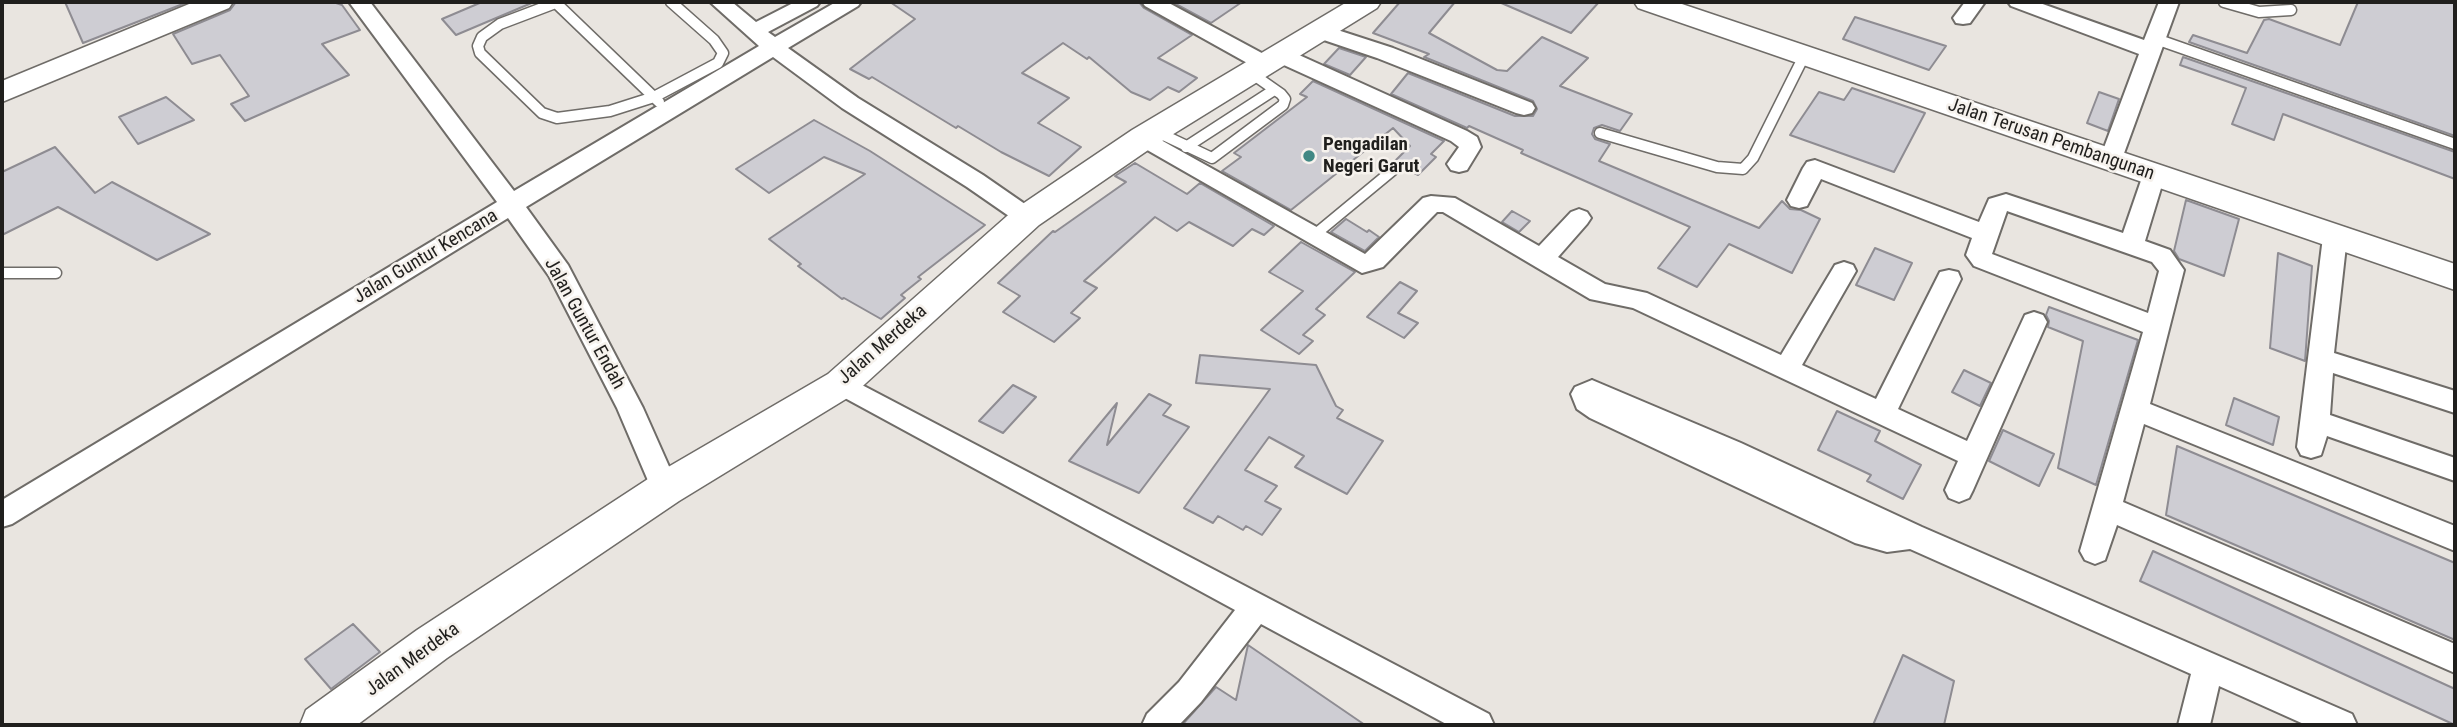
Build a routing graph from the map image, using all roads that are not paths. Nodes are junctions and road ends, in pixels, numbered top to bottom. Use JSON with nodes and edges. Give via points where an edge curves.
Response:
{"nodes":[{"id":1,"x":219,"y":2,"type":"edge"},
{"id":2,"x":359,"y":2,"type":"edge"},
{"id":3,"x":557,"y":2,"type":"edge"},
{"id":4,"x":671,"y":2,"type":"edge"},
{"id":5,"x":720,"y":2,"type":"edge"},
{"id":6,"x":810,"y":2,"type":"edge"},
{"id":7,"x":851,"y":2,"type":"edge"},
{"id":8,"x":1152,"y":2,"type":"edge"},
{"id":9,"x":1367,"y":2,"type":"edge"},
{"id":10,"x":1648,"y":2,"type":"edge"},
{"id":11,"x":2018,"y":2,"type":"edge"},
{"id":12,"x":2169,"y":2,"type":"edge"},
{"id":13,"x":2224,"y":2,"type":"edge"},
{"id":14,"x":2291,"y":10,"type":"dead end"},
{"id":15,"x":754,"y":31,"type":"junction"},
{"id":16,"x":1319,"y":31,"type":"junction"},
{"id":17,"x":2153,"y":45,"type":"junction"},
{"id":18,"x":773,"y":47,"type":"junction"},
{"id":19,"x":1804,"y":55,"type":"junction"},
{"id":20,"x":1268,"y":70,"type":"junction"},
{"id":21,"x":2,"y":92,"type":"edge"},
{"id":22,"x":660,"y":104,"type":"junction"},
{"id":23,"x":1524,"y":108,"type":"dead end"},
{"id":24,"x":1600,"y":133,"type":"dead end"},
{"id":25,"x":1149,"y":134,"type":"junction"},
{"id":26,"x":2455,"y":144,"type":"edge"},
{"id":27,"x":1186,"y":147,"type":"junction"},
{"id":28,"x":2111,"y":161,"type":"junction"},
{"id":29,"x":1459,"y":163,"type":"dead end"},
{"id":30,"x":1393,"y":170,"type":"dead end"},
{"id":31,"x":2153,"y":175,"type":"junction"},
{"id":32,"x":1799,"y":200,"type":"dead end"},
{"id":33,"x":511,"y":205,"type":"junction"},
{"id":34,"x":1027,"y":217,"type":"junction"},
{"id":35,"x":1579,"y":218,"type":"dead end"},
{"id":36,"x":1984,"y":233,"type":"junction"},
{"id":37,"x":1312,"y":237,"type":"junction"},
{"id":38,"x":2335,"y":237,"type":"junction"},
{"id":39,"x":2131,"y":245,"type":"junction"},
{"id":40,"x":1541,"y":260,"type":"junction"},
{"id":41,"x":1844,"y":271,"type":"dead end"},
{"id":42,"x":2,"y":273,"type":"edge"},
{"id":43,"x":55,"y":274,"type":"dead end"},
{"id":44,"x":2455,"y":278,"type":"edge"},
{"id":45,"x":1949,"y":279,"type":"dead end"},
{"id":46,"x":2034,"y":322,"type":"dead end"},
{"id":47,"x":2155,"y":326,"type":"junction"},
{"id":48,"x":2320,"y":359,"type":"junction"},
{"id":49,"x":1787,"y":368,"type":"junction"},
{"id":50,"x":841,"y":384,"type":"junction"},
{"id":51,"x":2455,"y":402,"type":"edge"},
{"id":52,"x":2135,"y":409,"type":"junction"},
{"id":53,"x":1882,"y":413,"type":"junction"},
{"id":54,"x":1973,"y":456,"type":"junction"},
{"id":55,"x":1726,"y":459,"type":"dead end"},
{"id":56,"x":2455,"y":470,"type":"edge"},
{"id":57,"x":665,"y":489,"type":"junction"},
{"id":58,"x":1959,"y":490,"type":"dead end"},
{"id":59,"x":2107,"y":508,"type":"junction"},
{"id":60,"x":2,"y":515,"type":"edge"},
{"id":61,"x":1912,"y":536,"type":"joint"},
{"id":62,"x":2455,"y":539,"type":"edge"},
{"id":63,"x":2095,"y":551,"type":"dead end"},
{"id":64,"x":1257,"y":607,"type":"junction"},
{"id":65,"x":2455,"y":659,"type":"edge"},
{"id":66,"x":2208,"y":667,"type":"junction"},
{"id":67,"x":322,"y":725,"type":"edge"},
{"id":68,"x":1158,"y":725,"type":"edge"},
{"id":69,"x":1478,"y":725,"type":"edge"},
{"id":70,"x":2194,"y":725,"type":"edge"},
{"id":71,"x":2341,"y":725,"type":"edge"}],
"edges":[{"from":1,"to":21,"type":"street"},
{"from":2,"to":33,"type":"street","name":"Jalan Guntur Endah"},
{"from":3,"to":22,"type":"lane"},
{"from":3,"to":22,"type":"lane","via":[[500,24],[482,37],[480,53],[542,113],[557,118]]},
{"from":4,"to":22,"type":"lane","via":[[714,40],[723,56]]},
{"from":5,"to":15,"type":"street"},
{"from":6,"to":15,"type":"street"},
{"from":7,"to":18,"type":"street","name":"Jalan Guntur Kencana"},
{"from":8,"to":20,"type":"street"},
{"from":9,"to":16,"type":"street","name":"Jalan Merdeka"},
{"from":10,"to":19,"type":"street","name":"Jalan Terusan Pembangunan"},
{"from":11,"to":17,"type":"street"},
{"from":12,"to":17,"type":"street"},
{"from":13,"to":14,"type":"lane","via":[[2259,12]]},
{"from":15,"to":18,"type":"street"},
{"from":16,"to":20,"type":"street","name":"Jalan Merdeka"},
{"from":16,"to":23,"type":"street"},
{"from":17,"to":26,"type":"lane"},
{"from":17,"to":28,"type":"street"},
{"from":18,"to":22,"type":"street","name":"Jalan Guntur Kencana"},
{"from":18,"to":34,"type":"street","via":[[850,103]]},
{"from":19,"to":24,"type":"lane","via":[[1743,169],[1717,167]]},
{"from":19,"to":28,"type":"street","name":"Jalan Terusan Pembangunan"},
{"from":20,"to":25,"type":"street","name":"Jalan Merdeka"},
{"from":20,"to":27,"type":"lane"},
{"from":20,"to":27,"type":"lane","via":[[1285,99],[1283,105],[1212,159]]},
{"from":20,"to":29,"type":"street","via":[[1459,136],[1470,147]]},
{"from":22,"to":33,"type":"street","name":"Jalan Guntur Kencana"},
{"from":25,"to":27,"type":"lane"},
{"from":25,"to":34,"type":"street","name":"Jalan Merdeka"},
{"from":25,"to":37,"type":"street"},
{"from":28,"to":31,"type":"street","name":"Jalan Terusan Pembangunan"},
{"from":30,"to":37,"type":"lane"},
{"from":31,"to":38,"type":"street","name":"Jalan Terusan Pembangunan"},
{"from":31,"to":39,"type":"street"},
{"from":32,"to":36,"type":"street","via":[[1821,159]]},
{"from":33,"to":57,"type":"street","name":"Jalan Guntur Endah","via":[[569,288]]},
{"from":33,"to":60,"type":"street","name":"Jalan Guntur Kencana"},
{"from":34,"to":50,"type":"street","name":"Jalan Merdeka"},
{"from":35,"to":40,"type":"street"},
{"from":36,"to":39,"type":"street","via":[[1997,205],[2006,202]]},
{"from":36,"to":47,"type":"street","via":[[1978,256],[1983,260]]},
{"from":37,"to":40,"type":"street","via":[[1367,264],[1431,204],[1440,202]]},
{"from":38,"to":44,"type":"street","name":"Jalan Terusan Pembangunan"},
{"from":38,"to":48,"type":"street"},
{"from":39,"to":47,"type":"street","via":[[2161,256],[2172,270]]},
{"from":40,"to":49,"type":"street","via":[[1599,292],[1638,300]]},
{"from":41,"to":49,"type":"street"},
{"from":42,"to":43,"type":"lane"},
{"from":45,"to":53,"type":"street"},
{"from":46,"to":54,"type":"street"},
{"from":47,"to":52,"type":"street"},
{"from":48,"to":51,"type":"street"},
{"from":48,"to":56,"type":"street","via":[[2313,434]]},
{"from":49,"to":53,"type":"street"},
{"from":50,"to":57,"type":"street","name":"Jalan Merdeka"},
{"from":50,"to":64,"type":"street"},
{"from":52,"to":59,"type":"street"},
{"from":52,"to":62,"type":"street"},
{"from":53,"to":54,"type":"street"},
{"from":54,"to":58,"type":"street"},
{"from":55,"to":61,"type":"street","via":[[1865,534],[1887,540]]},
{"from":57,"to":67,"type":"street","name":"Jalan Merdeka","via":[[432,644]]},
{"from":59,"to":63,"type":"street"},
{"from":59,"to":65,"type":"street"},
{"from":61,"to":66,"type":"street"},
{"from":64,"to":68,"type":"street"},
{"from":64,"to":69,"type":"street"},
{"from":66,"to":70,"type":"street"},
{"from":66,"to":71,"type":"street"}]}
